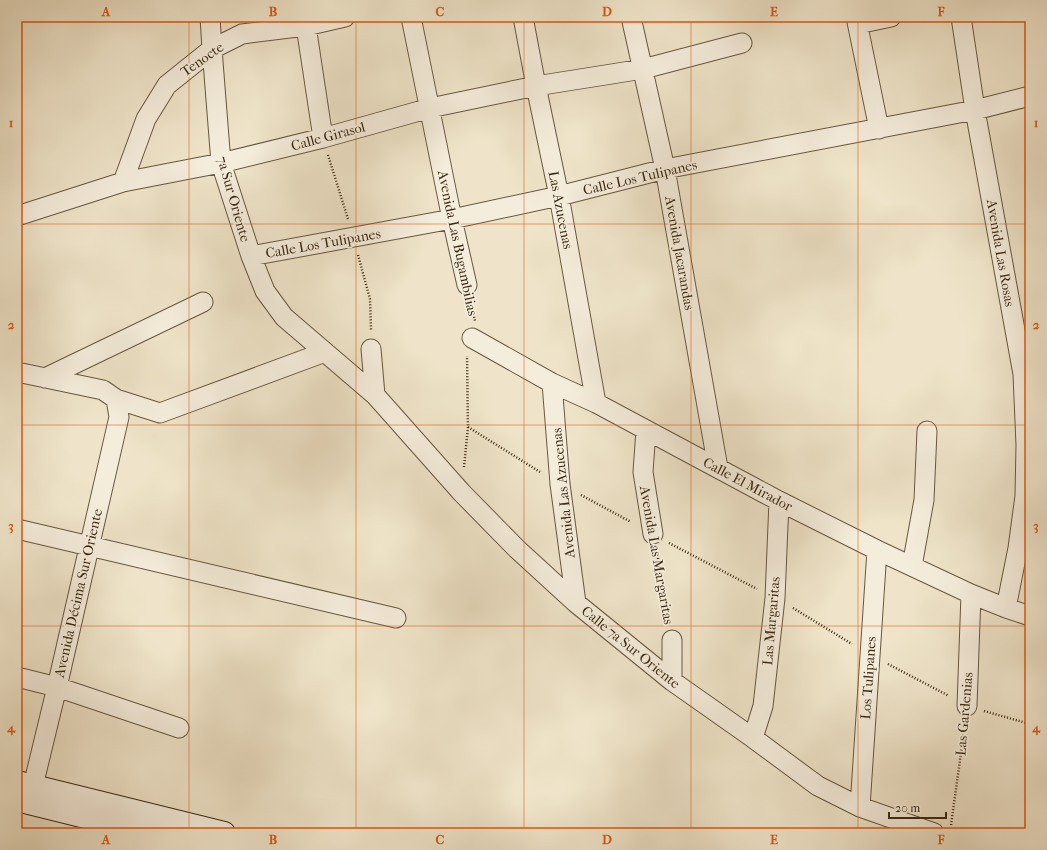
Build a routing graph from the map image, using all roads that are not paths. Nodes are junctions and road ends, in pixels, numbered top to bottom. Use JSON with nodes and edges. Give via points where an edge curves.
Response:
{"nodes":[{"id":1,"x":210,"y":17,"type":"edge"},
{"id":2,"x":345,"y":17,"type":"edge"},
{"id":3,"x":411,"y":17,"type":"edge"},
{"id":4,"x":523,"y":17,"type":"edge"},
{"id":5,"x":631,"y":17,"type":"edge"},
{"id":6,"x":891,"y":17,"type":"edge"},
{"id":7,"x":961,"y":17,"type":"edge"},
{"id":8,"x":857,"y":20,"type":"edge"},
{"id":9,"x":306,"y":26,"type":"junction"},
{"id":10,"x":742,"y":43,"type":"dead end"},
{"id":11,"x":212,"y":49,"type":"junction"},
{"id":12,"x":643,"y":69,"type":"junction"},
{"id":13,"x":536,"y":86,"type":"junction"},
{"id":14,"x":1030,"y":96,"type":"edge"},
{"id":15,"x":430,"y":108,"type":"junction"},
{"id":16,"x":975,"y":110,"type":"junction"},
{"id":17,"x":879,"y":129,"type":"junction"},
{"id":18,"x":323,"y":138,"type":"junction"},
{"id":19,"x":221,"y":163,"type":"junction"},
{"id":20,"x":665,"y":169,"type":"junction"},
{"id":21,"x":123,"y":182,"type":"junction"},
{"id":22,"x":559,"y":196,"type":"junction"},
{"id":23,"x":17,"y":216,"type":"edge"},
{"id":24,"x":452,"y":219,"type":"junction"},
{"id":25,"x":251,"y":256,"type":"junction"},
{"id":26,"x":467,"y":285,"type":"road end"},
{"id":27,"x":203,"y":302,"type":"dead end"},
{"id":28,"x":472,"y":338,"type":"road end"},
{"id":29,"x":371,"y":349,"type":"dead end"},
{"id":30,"x":325,"y":352,"type":"junction"},
{"id":31,"x":17,"y":372,"type":"edge"},
{"id":32,"x":45,"y":378,"type":"junction"},
{"id":33,"x":552,"y":383,"type":"junction"},
{"id":34,"x":375,"y":395,"type":"junction"},
{"id":35,"x":116,"y":399,"type":"junction"},
{"id":36,"x":596,"y":403,"type":"junction"},
{"id":37,"x":646,"y":430,"type":"junction"},
{"id":38,"x":927,"y":431,"type":"dead end"},
{"id":39,"x":718,"y":468,"type":"junction"},
{"id":40,"x":779,"y":502,"type":"junction"},
{"id":41,"x":17,"y":529,"type":"edge"},
{"id":42,"x":654,"y":534,"type":"road end"},
{"id":43,"x":89,"y":546,"type":"junction"},
{"id":44,"x":877,"y":550,"type":"junction"},
{"id":45,"x":912,"y":566,"type":"junction"},
{"id":46,"x":971,"y":594,"type":"junction"},
{"id":47,"x":576,"y":603,"type":"junction"},
{"id":48,"x":1006,"y":608,"type":"junction"},
{"id":49,"x":1030,"y":616,"type":"edge"},
{"id":50,"x":396,"y":618,"type":"dead end"},
{"id":51,"x":672,"y":640,"type":"road end"},
{"id":52,"x":17,"y":677,"type":"edge"},
{"id":53,"x":672,"y":681,"type":"junction"},
{"id":54,"x":57,"y":687,"type":"junction"},
{"id":55,"x":967,"y":706,"type":"road end"},
{"id":56,"x":179,"y":728,"type":"dead end"},
{"id":57,"x":753,"y":738,"type":"junction"},
{"id":58,"x":22,"y":790,"type":"edge"},
{"id":59,"x":860,"y":807,"type":"junction"},
{"id":60,"x":150,"y":833,"type":"edge"},
{"id":61,"x":224,"y":833,"type":"edge"},
{"id":62,"x":934,"y":833,"type":"edge"}],
"edges":[{"from":1,"to":11,"type":"street","name":"7a Sur Oriente"},
{"from":2,"to":9,"type":"street","name":"Tenocte"},
{"from":3,"to":15,"type":"street","name":"Avenida Las Bugambilias"},
{"from":4,"to":13,"type":"street","name":"Las Azucenas"},
{"from":5,"to":12,"type":"street","name":"Avenida Jacarandas"},
{"from":6,"to":8,"type":"street"},
{"from":7,"to":16,"type":"street","name":"Avenida Las Rosas"},
{"from":8,"to":17,"type":"street"},
{"from":9,"to":11,"type":"street","name":"Tenocte","via":[[242,34]]},
{"from":9,"to":18,"type":"street"},
{"from":10,"to":12,"type":"street","name":"Calle Girasol"},
{"from":11,"to":19,"type":"street","name":"7a Sur Oriente"},
{"from":11,"to":21,"type":"street","name":"Tenocte","via":[[167,85],[146,119]]},
{"from":12,"to":13,"type":"street","name":"Calle Girasol"},
{"from":12,"to":20,"type":"street","name":"Avenida Jacarandas"},
{"from":13,"to":15,"type":"street","name":"Calle Girasol"},
{"from":13,"to":22,"type":"street","name":"Las Azucenas"},
{"from":14,"to":16,"type":"street","name":"Calle Los Tulipanes"},
{"from":15,"to":18,"type":"street","name":"Calle Girasol"},
{"from":15,"to":24,"type":"street","name":"Avenida Las Bugambilias"},
{"from":16,"to":17,"type":"street","name":"Calle Los Tulipanes"},
{"from":16,"to":48,"type":"street","name":"Avenida Las Rosas","via":[[1023,374],[1026,444],[1024,496],[1018,548]]},
{"from":17,"to":20,"type":"street","name":"Calle Los Tulipanes"},
{"from":18,"to":19,"type":"street","name":"Calle Girasol"},
{"from":19,"to":21,"type":"street","name":"Calle Girasol"},
{"from":19,"to":25,"type":"street","name":"7a Sur Oriente"},
{"from":20,"to":22,"type":"street","name":"Calle Los Tulipanes"},
{"from":20,"to":39,"type":"street","name":"Avenida Jacarandas"},
{"from":21,"to":23,"type":"street","name":"Calle Girasol"},
{"from":22,"to":24,"type":"street","name":"Calle Los Tulipanes"},
{"from":22,"to":36,"type":"street","name":"Las Azucenas"},
{"from":24,"to":25,"type":"street","name":"Calle Los Tulipanes"},
{"from":24,"to":26,"type":"street","name":"Avenida Las Bugambilias"},
{"from":25,"to":30,"type":"street","name":"7a Sur Oriente","via":[[265,291],[284,317]]},
{"from":27,"to":32,"type":"street"},
{"from":28,"to":33,"type":"street","name":"Calle El Mirador"},
{"from":29,"to":34,"type":"street"},
{"from":30,"to":34,"type":"street","name":"7a Sur Oriente"},
{"from":30,"to":35,"type":"street","via":[[160,413]]},
{"from":31,"to":32,"type":"street"},
{"from":32,"to":35,"type":"street","via":[[103,390]]},
{"from":33,"to":36,"type":"street","name":"Calle El Mirador"},
{"from":33,"to":47,"type":"street","name":"Avenida Las Azucenas","via":[[560,484]]},
{"from":34,"to":47,"type":"street","name":"Calle 7a Sur Oriente","via":[[462,493],[517,549]]},
{"from":35,"to":43,"type":"street","name":"Avenida Décima Sur Oriente","via":[[119,417]]},
{"from":36,"to":37,"type":"street","name":"Calle El Mirador"},
{"from":37,"to":39,"type":"street","name":"Calle El Mirador"},
{"from":37,"to":42,"type":"street","name":"Avenida Las Margaritas","via":[[643,472]]},
{"from":38,"to":45,"type":"street","via":[[924,500]]},
{"from":39,"to":40,"type":"street","name":"Calle El Mirador"},
{"from":40,"to":44,"type":"street","name":"Calle El Mirador"},
{"from":40,"to":57,"type":"street","name":"Las Margaritas","via":[[775,598],[763,706]]},
{"from":41,"to":43,"type":"street"},
{"from":43,"to":50,"type":"street"},
{"from":43,"to":54,"type":"street","name":"Avenida Décima Sur Oriente"},
{"from":44,"to":45,"type":"street","name":"Calle El Mirador"},
{"from":44,"to":59,"type":"street","name":"Los Tulipanes"},
{"from":45,"to":46,"type":"street","name":"Calle El Mirador"},
{"from":46,"to":48,"type":"street","name":"Calle El Mirador"},
{"from":46,"to":55,"type":"street","name":"Las Gardenias"},
{"from":47,"to":53,"type":"street","name":"Calle 7a Sur Oriente"},
{"from":48,"to":49,"type":"street","name":"Calle El Mirador"},
{"from":51,"to":53,"type":"street","name":"Avenida Las Margaritas"},
{"from":52,"to":54,"type":"street"},
{"from":53,"to":57,"type":"street","name":"Calle 7a Sur Oriente"},
{"from":54,"to":56,"type":"street"},
{"from":54,"to":58,"type":"street","name":"Avenida Décima Sur Oriente"},
{"from":57,"to":59,"type":"street","name":"Calle 7a Sur Oriente","via":[[818,786]]},
{"from":58,"to":60,"type":"main road"},
{"from":58,"to":61,"type":"main road"},
{"from":59,"to":62,"type":"street","name":"Calle 7a Sur Oriente"}]}
